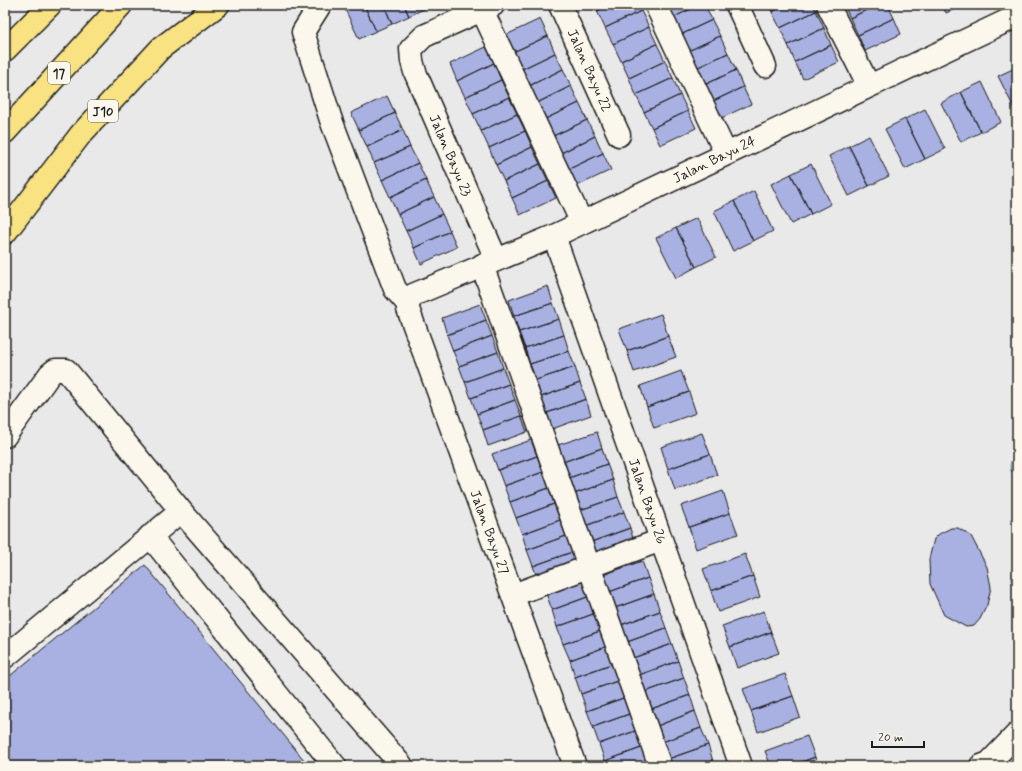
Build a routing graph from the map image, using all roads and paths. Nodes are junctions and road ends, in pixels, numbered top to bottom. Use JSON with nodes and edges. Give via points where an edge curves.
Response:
{"nodes":[{"id":1,"x":50,"y":5,"type":"edge"},
{"id":2,"x":121,"y":5,"type":"edge"},
{"id":3,"x":218,"y":5,"type":"edge"},
{"id":4,"x":320,"y":5,"type":"edge"},
{"id":5,"x":560,"y":5,"type":"edge"},
{"id":6,"x":656,"y":5,"type":"edge"},
{"id":7,"x":736,"y":5,"type":"edge"},
{"id":8,"x":828,"y":5,"type":"edge"},
{"id":9,"x":487,"y":7,"type":"edge"},
{"id":10,"x":1012,"y":13,"type":"edge"},
{"id":11,"x":5,"y":50,"type":"edge"},
{"id":12,"x":765,"y":66,"type":"dead end"},
{"id":13,"x":869,"y":86,"type":"junction"},
{"id":14,"x":5,"y":132,"type":"edge"},
{"id":15,"x":619,"y":135,"type":"dead end"},
{"id":16,"x":726,"y":154,"type":"junction"},
{"id":17,"x":582,"y":223,"type":"junction"},
{"id":18,"x":5,"y":233,"type":"edge"},
{"id":19,"x":554,"y":236,"type":"junction"},
{"id":20,"x":489,"y":262,"type":"junction"},
{"id":21,"x":409,"y":302,"type":"junction"},
{"id":22,"x":5,"y":436,"type":"edge"},
{"id":23,"x":181,"y":511,"type":"junction"},
{"id":24,"x":150,"y":536,"type":"junction"},
{"id":25,"x":661,"y":540,"type":"junction"},
{"id":26,"x":590,"y":567,"type":"junction"},
{"id":27,"x":513,"y":595,"type":"junction"},
{"id":28,"x":5,"y":657,"type":"edge"},
{"id":29,"x":1017,"y":734,"type":"edge"},
{"id":30,"x":336,"y":766,"type":"edge"},
{"id":31,"x":402,"y":766,"type":"edge"},
{"id":32,"x":575,"y":766,"type":"edge"},
{"id":33,"x":660,"y":766,"type":"edge"},
{"id":34,"x":741,"y":766,"type":"edge"},
{"id":35,"x":981,"y":766,"type":"edge"}],
"edges":[{"from":1,"to":11,"type":"main road"},
{"from":2,"to":14,"type":"main road","number":"17"},
{"from":3,"to":18,"type":"main road","number":"J10","via":[[161,48],[81,134]]},
{"from":4,"to":21,"type":"street","via":[[303,32],[331,120],[395,289]]},
{"from":5,"to":15,"type":"street","name":"Jalan Bayu 22"},
{"from":6,"to":16,"type":"street"},
{"from":7,"to":12,"type":"street"},
{"from":8,"to":13,"type":"street"},
{"from":9,"to":17,"type":"street"},
{"from":9,"to":20,"type":"street","name":"Jalan Bayu 23","via":[[424,36],[411,49],[415,72]]},
{"from":10,"to":13,"type":"street","name":"Jalan Bayu 24"},
{"from":13,"to":16,"type":"street","name":"Jalan Bayu 24"},
{"from":16,"to":17,"type":"street","name":"Jalan Bayu 24"},
{"from":17,"to":19,"type":"street","name":"Jalan Bayu 24"},
{"from":19,"to":20,"type":"street","name":"Jalan Bayu 24"},
{"from":19,"to":25,"type":"street","name":"Jalan Bayu 26"},
{"from":20,"to":21,"type":"street","name":"Jalan Bayu 24","via":[[413,295]]},
{"from":20,"to":26,"type":"street","name":"Jalan Bayu 23"},
{"from":21,"to":27,"type":"street","name":"Jalan Bayu 27","via":[[408,309]]},
{"from":22,"to":23,"type":"street","via":[[55,370],[66,370]]},
{"from":23,"to":24,"type":"street"},
{"from":23,"to":31,"type":"street"},
{"from":24,"to":28,"type":"street"},
{"from":24,"to":30,"type":"street"},
{"from":25,"to":26,"type":"street"},
{"from":25,"to":34,"type":"street","name":"Jalan Bayu 26"},
{"from":26,"to":27,"type":"street"},
{"from":26,"to":33,"type":"street","name":"Jalan Bayu 23"},
{"from":27,"to":32,"type":"street","name":"Jalan Bayu 27"},
{"from":29,"to":35,"type":"street","via":[[989,763]]}]}
